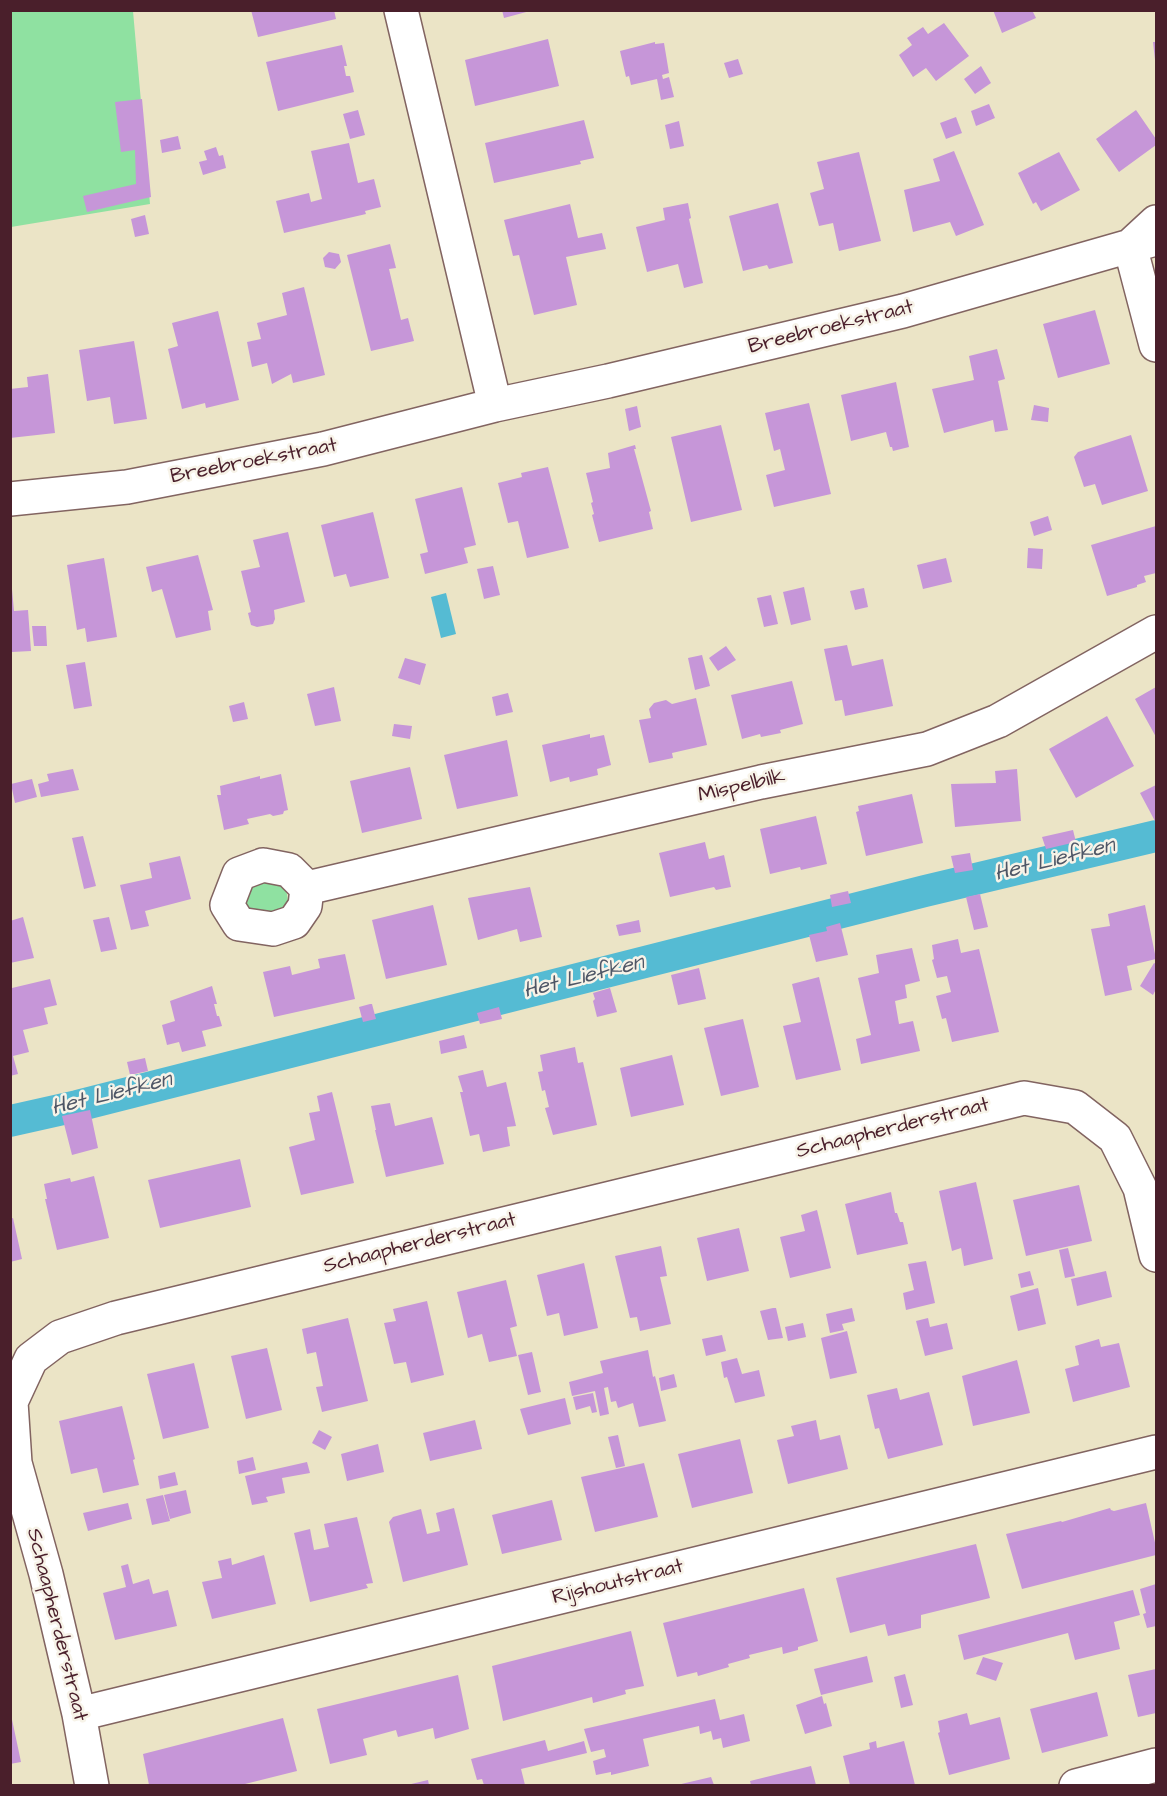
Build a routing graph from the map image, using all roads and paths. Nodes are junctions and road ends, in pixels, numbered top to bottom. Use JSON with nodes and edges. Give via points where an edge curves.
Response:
{"nodes":[{"id":1,"x":401,"y":10,"type":"edge"},
{"id":2,"x":1156,"y":222,"type":"edge"},
{"id":3,"x":1143,"y":242,"type":"edge"},
{"id":4,"x":1156,"y":345,"type":"edge"},
{"id":5,"x":495,"y":405,"type":"junction"},
{"id":6,"x":10,"y":499,"type":"edge"},
{"id":7,"x":1156,"y":632,"type":"edge"},
{"id":8,"x":307,"y":888,"type":"dead end"},
{"id":9,"x":1156,"y":1255,"type":"edge"},
{"id":10,"x":1156,"y":1452,"type":"edge"},
{"id":11,"x":79,"y":1714,"type":"junction"},
{"id":12,"x":1156,"y":1765,"type":"edge"},
{"id":13,"x":92,"y":1785,"type":"edge"},
{"id":14,"x":1076,"y":1785,"type":"edge"}],
"edges":[{"from":1,"to":5,"type":"street"},
{"from":2,"to":3,"type":"street","name":"Breebroekstraat"},
{"from":3,"to":4,"type":"street"},
{"from":3,"to":5,"type":"street","name":"Breebroekstraat","via":[[903,311]]},
{"from":5,"to":6,"type":"street","name":"Breebroekstraat","via":[[323,449],[127,488]]},
{"from":7,"to":8,"type":"street","name":"Mispelbilk","via":[[998,721],[927,749],[761,782]]},
{"from":9,"to":11,"type":"street","name":"Schaapherderstraat","via":[[1140,1188],[1115,1138],[1075,1107],[1024,1098],[116,1318],[60,1337],[31,1359],[11,1402],[15,1463]]},
{"from":10,"to":11,"type":"street","name":"Rijshoutstraat"},
{"from":11,"to":13,"type":"street","name":"Schaapherderstraat"},
{"from":12,"to":14,"type":"street"}]}
